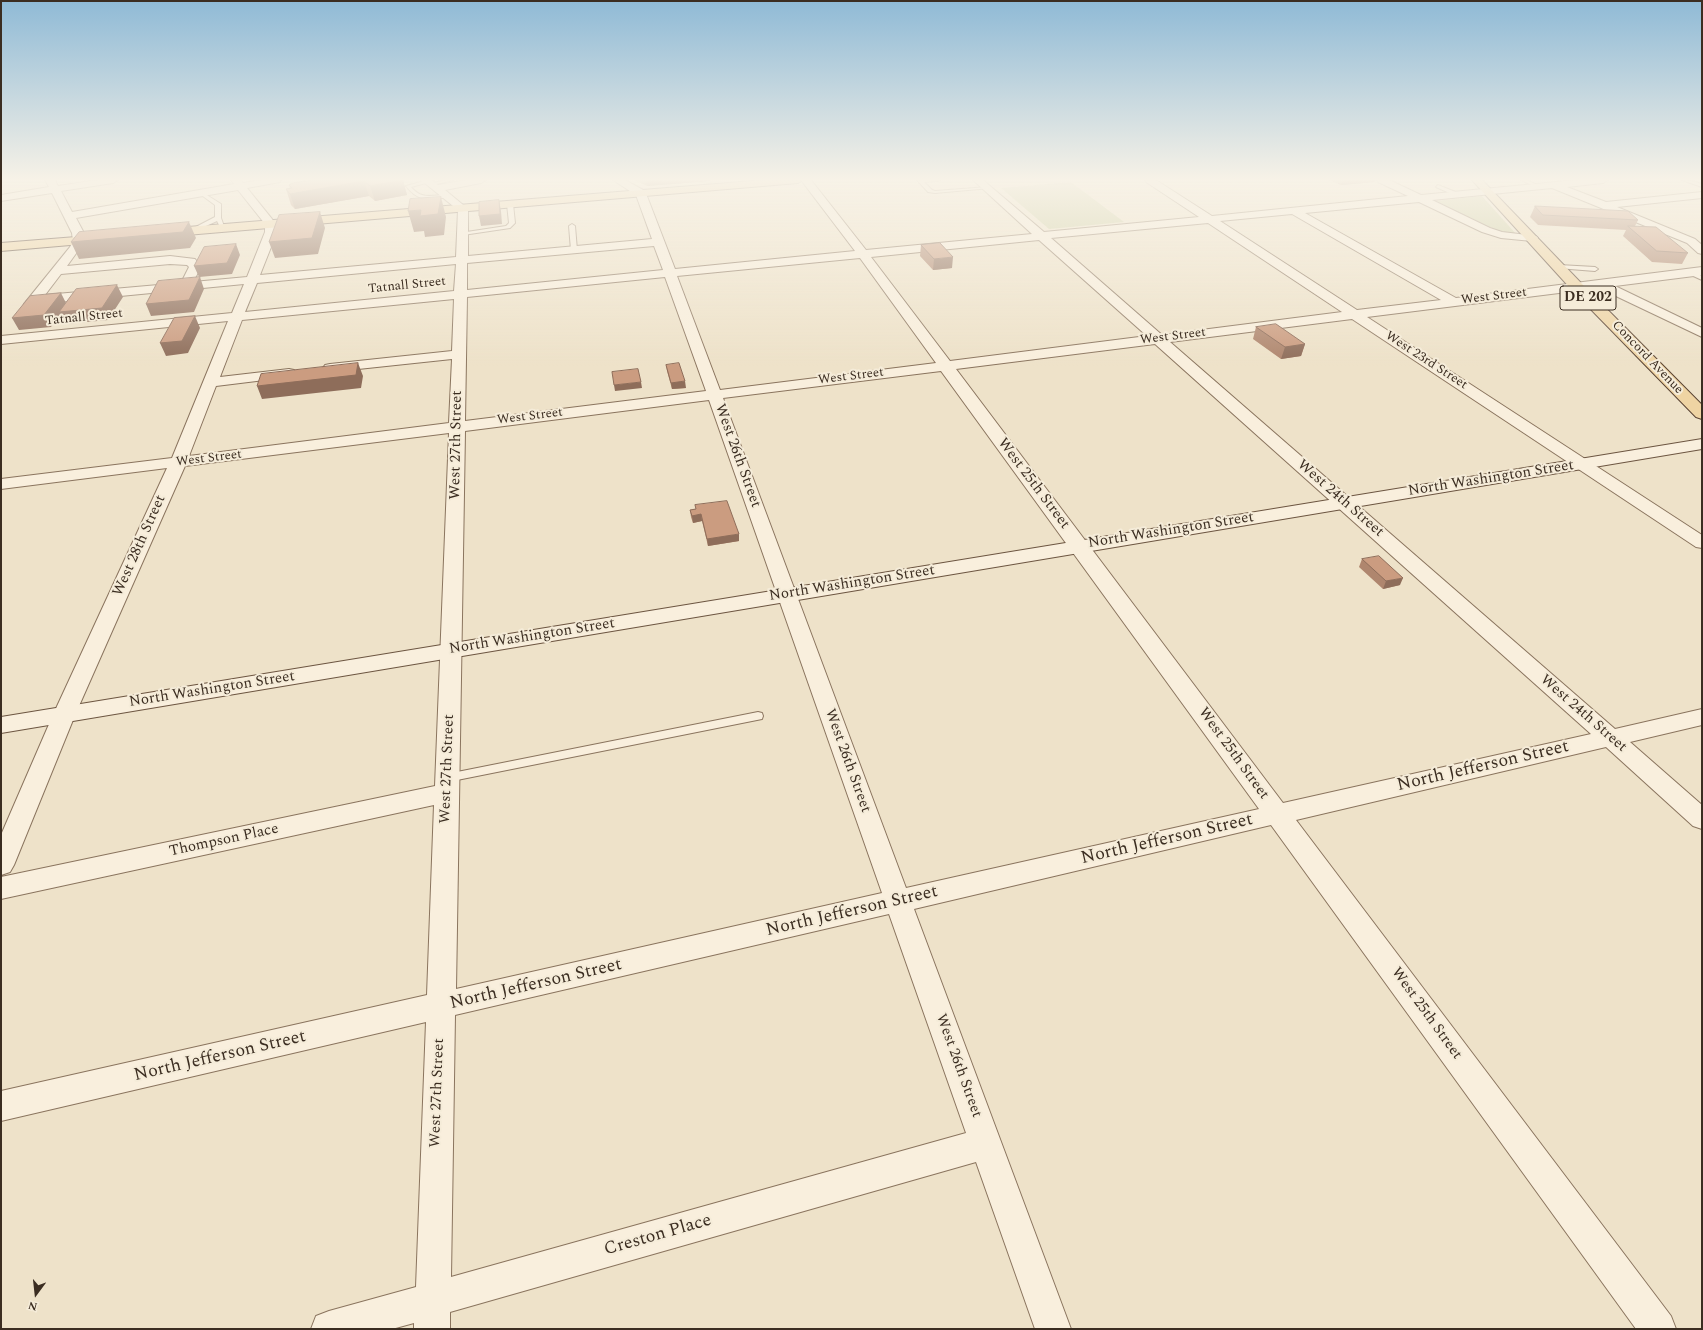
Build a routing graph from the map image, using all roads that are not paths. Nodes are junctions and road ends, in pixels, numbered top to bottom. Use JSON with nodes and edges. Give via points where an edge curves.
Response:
{"nodes":[{"id":1,"x":65,"y":242,"type":"edge"},
{"id":2,"x":78,"y":242,"type":"edge"},
{"id":3,"x":267,"y":242,"type":"edge"},
{"id":4,"x":463,"y":242,"type":"edge"},
{"id":5,"x":573,"y":242,"type":"edge"},
{"id":6,"x":659,"y":242,"type":"joint"},
{"id":7,"x":854,"y":242,"type":"edge"},
{"id":8,"x":982,"y":242,"type":"edge"},
{"id":9,"x":1049,"y":242,"type":"edge"},
{"id":10,"x":1245,"y":242,"type":"edge"},
{"id":11,"x":1349,"y":242,"type":"edge"},
{"id":12,"x":1536,"y":242,"type":"edge"},
{"id":13,"x":1692,"y":242,"type":"edge"},
{"id":14,"x":1,"y":247,"type":"edge"},
{"id":15,"x":574,"y":250,"type":"junction"},
{"id":16,"x":1702,"y":251,"type":"edge"},
{"id":17,"x":863,"y":254,"type":"junction"},
{"id":18,"x":462,"y":260,"type":"junction"},
{"id":19,"x":1559,"y":267,"type":"junction"},
{"id":20,"x":1595,"y":269,"type":"dead end"},
{"id":21,"x":57,"y":271,"type":"junction"},
{"id":22,"x":670,"y":273,"type":"junction"},
{"id":23,"x":1698,"y":274,"type":"edge"},
{"id":24,"x":253,"y":280,"type":"junction"},
{"id":25,"x":1602,"y":284,"type":"junction"},
{"id":26,"x":185,"y":286,"type":"junction"},
{"id":27,"x":1577,"y":287,"type":"junction"},
{"id":28,"x":461,"y":294,"type":"junction"},
{"id":29,"x":34,"y":300,"type":"junction"},
{"id":30,"x":1454,"y":302,"type":"junction"},
{"id":31,"x":1355,"y":315,"type":"junction"},
{"id":32,"x":237,"y":317,"type":"junction"},
{"id":33,"x":1702,"y":333,"type":"edge"},
{"id":34,"x":1159,"y":339,"type":"junction"},
{"id":35,"x":1,"y":341,"type":"edge"},
{"id":36,"x":459,"y":354,"type":"junction"},
{"id":37,"x":946,"y":366,"type":"junction"},
{"id":38,"x":319,"y":370,"type":"edge"},
{"id":39,"x":304,"y":372,"type":"edge"},
{"id":40,"x":211,"y":382,"type":"junction"},
{"id":41,"x":714,"y":394,"type":"junction"},
{"id":42,"x":1702,"y":414,"type":"edge"},
{"id":43,"x":457,"y":426,"type":"junction"},
{"id":44,"x":1702,"y":444,"type":"edge"},
{"id":45,"x":178,"y":463,"type":"junction"},
{"id":46,"x":1581,"y":464,"type":"junction"},
{"id":47,"x":1,"y":484,"type":"edge"},
{"id":48,"x":1344,"y":503,"type":"junction"},
{"id":49,"x":1702,"y":543,"type":"edge"},
{"id":50,"x":1080,"y":547,"type":"junction"},
{"id":51,"x":787,"y":595,"type":"junction"},
{"id":52,"x":451,"y":651,"type":"junction"},
{"id":53,"x":64,"y":715,"type":"junction"},
{"id":54,"x":758,"y":716,"type":"dead end"},
{"id":55,"x":1702,"y":717,"type":"edge"},
{"id":56,"x":1,"y":725,"type":"edge"},
{"id":57,"x":1611,"y":738,"type":"junction"},
{"id":58,"x":447,"y":786,"type":"junction"},
{"id":59,"x":1278,"y":814,"type":"junction"},
{"id":60,"x":1702,"y":819,"type":"edge"},
{"id":61,"x":1,"y":865,"type":"edge"},
{"id":62,"x":1,"y":888,"type":"edge"},
{"id":63,"x":898,"y":902,"type":"junction"},
{"id":64,"x":441,"y":1006,"type":"junction"},
{"id":65,"x":1,"y":1106,"type":"edge"},
{"id":66,"x":986,"y":1143,"type":"junction"},
{"id":67,"x":432,"y":1315,"type":"edge"},
{"id":68,"x":330,"y":1329,"type":"edge"},
{"id":69,"x":1054,"y":1329,"type":"edge"},
{"id":70,"x":1658,"y":1329,"type":"edge"}],
"edges":[{"from":1,"to":14,"type":"main road"},
{"from":2,"to":21,"type":"street"},
{"from":3,"to":24,"type":"street","name":"West 28th Street"},
{"from":4,"to":18,"type":"street","name":"West 27th Street"},
{"from":5,"to":15,"type":"lane"},
{"from":6,"to":15,"type":"street"},
{"from":6,"to":22,"type":"street","name":"West 26th Street"},
{"from":7,"to":17,"type":"street","name":"West 25th Street"},
{"from":8,"to":17,"type":"street","name":"Tatnall Street"},
{"from":9,"to":34,"type":"street","name":"West 24th Street"},
{"from":10,"to":31,"type":"street","name":"West 23rd Street"},
{"from":11,"to":30,"type":"street"},
{"from":12,"to":19,"type":"main road","name":"Concord Avenue","number":"DE 202"},
{"from":13,"to":16,"type":"street"},
{"from":15,"to":18,"type":"street"},
{"from":17,"to":22,"type":"street","name":"Tatnall Street"},
{"from":17,"to":37,"type":"street","name":"West 25th Street"},
{"from":18,"to":24,"type":"street"},
{"from":18,"to":28,"type":"street","name":"West 27th Street"},
{"from":19,"to":20,"type":"lane"},
{"from":19,"to":27,"type":"main road","name":"Concord Avenue","number":"DE 202"},
{"from":21,"to":26,"type":"street","via":[[170,260],[186,261],[195,267]]},
{"from":21,"to":29,"type":"street"},
{"from":22,"to":28,"type":"street","name":"Tatnall Street"},
{"from":22,"to":41,"type":"street","name":"West 26th Street"},
{"from":23,"to":25,"type":"street","name":"West Street"},
{"from":24,"to":26,"type":"street"},
{"from":24,"to":32,"type":"street","name":"West 28th Street"},
{"from":25,"to":27,"type":"street","name":"West Street"},
{"from":25,"to":33,"type":"street"},
{"from":26,"to":29,"type":"street"},
{"from":27,"to":30,"type":"street","name":"West Street"},
{"from":27,"to":42,"type":"main road","name":"Concord Avenue","number":"DE 202"},
{"from":28,"to":32,"type":"street","name":"Tatnall Street"},
{"from":28,"to":36,"type":"street","name":"West 27th Street"},
{"from":29,"to":35,"type":"street"},
{"from":30,"to":31,"type":"street","name":"West Street"},
{"from":31,"to":34,"type":"street","name":"West Street"},
{"from":31,"to":46,"type":"street","name":"West 23rd Street"},
{"from":32,"to":35,"type":"street","name":"Tatnall Street"},
{"from":32,"to":40,"type":"street","name":"West 28th Street"},
{"from":34,"to":37,"type":"street","name":"West Street"},
{"from":34,"to":48,"type":"street","name":"West 24th Street"},
{"from":36,"to":38,"type":"street"},
{"from":36,"to":43,"type":"street","name":"West 27th Street"},
{"from":37,"to":41,"type":"street","name":"West Street"},
{"from":37,"to":50,"type":"street","name":"West 25th Street"},
{"from":39,"to":40,"type":"street"},
{"from":40,"to":45,"type":"street","name":"West 28th Street"},
{"from":41,"to":43,"type":"street","name":"West Street"},
{"from":41,"to":51,"type":"street","name":"West 26th Street"},
{"from":43,"to":45,"type":"street","name":"West Street"},
{"from":43,"to":52,"type":"street","name":"West 27th Street"},
{"from":44,"to":46,"type":"main road","name":"North Washington Street"},
{"from":45,"to":47,"type":"street","name":"West Street"},
{"from":45,"to":53,"type":"street","name":"West 28th Street"},
{"from":46,"to":48,"type":"main road","name":"North Washington Street"},
{"from":46,"to":49,"type":"street","name":"West 23rd Street"},
{"from":48,"to":50,"type":"main road","name":"North Washington Street"},
{"from":48,"to":57,"type":"street","name":"West 24th Street"},
{"from":50,"to":51,"type":"main road","name":"North Washington Street"},
{"from":50,"to":59,"type":"street","name":"West 25th Street"},
{"from":51,"to":52,"type":"main road","name":"North Washington Street"},
{"from":51,"to":63,"type":"street","name":"West 26th Street"},
{"from":52,"to":53,"type":"main road","name":"North Washington Street"},
{"from":52,"to":58,"type":"street","name":"West 27th Street"},
{"from":53,"to":56,"type":"main road","name":"North Washington Street"},
{"from":53,"to":61,"type":"street","name":"West 28th Street"},
{"from":54,"to":58,"type":"lane"},
{"from":55,"to":57,"type":"street","name":"North Jefferson Street"},
{"from":57,"to":59,"type":"street","name":"North Jefferson Street"},
{"from":57,"to":60,"type":"street","name":"West 24th Street"},
{"from":58,"to":62,"type":"street","name":"Thompson Place"},
{"from":58,"to":64,"type":"street","name":"West 27th Street"},
{"from":59,"to":63,"type":"street","name":"North Jefferson Street"},
{"from":59,"to":70,"type":"street","name":"West 25th Street"},
{"from":63,"to":64,"type":"street","name":"North Jefferson Street"},
{"from":63,"to":66,"type":"street","name":"West 26th Street"},
{"from":64,"to":65,"type":"street","name":"North Jefferson Street"},
{"from":64,"to":67,"type":"street","name":"West 27th Street"},
{"from":66,"to":67,"type":"street","name":"Creston Place"},
{"from":66,"to":69,"type":"street","name":"West 26th Street"},
{"from":67,"to":68,"type":"street","name":"Creston Place"}]}
